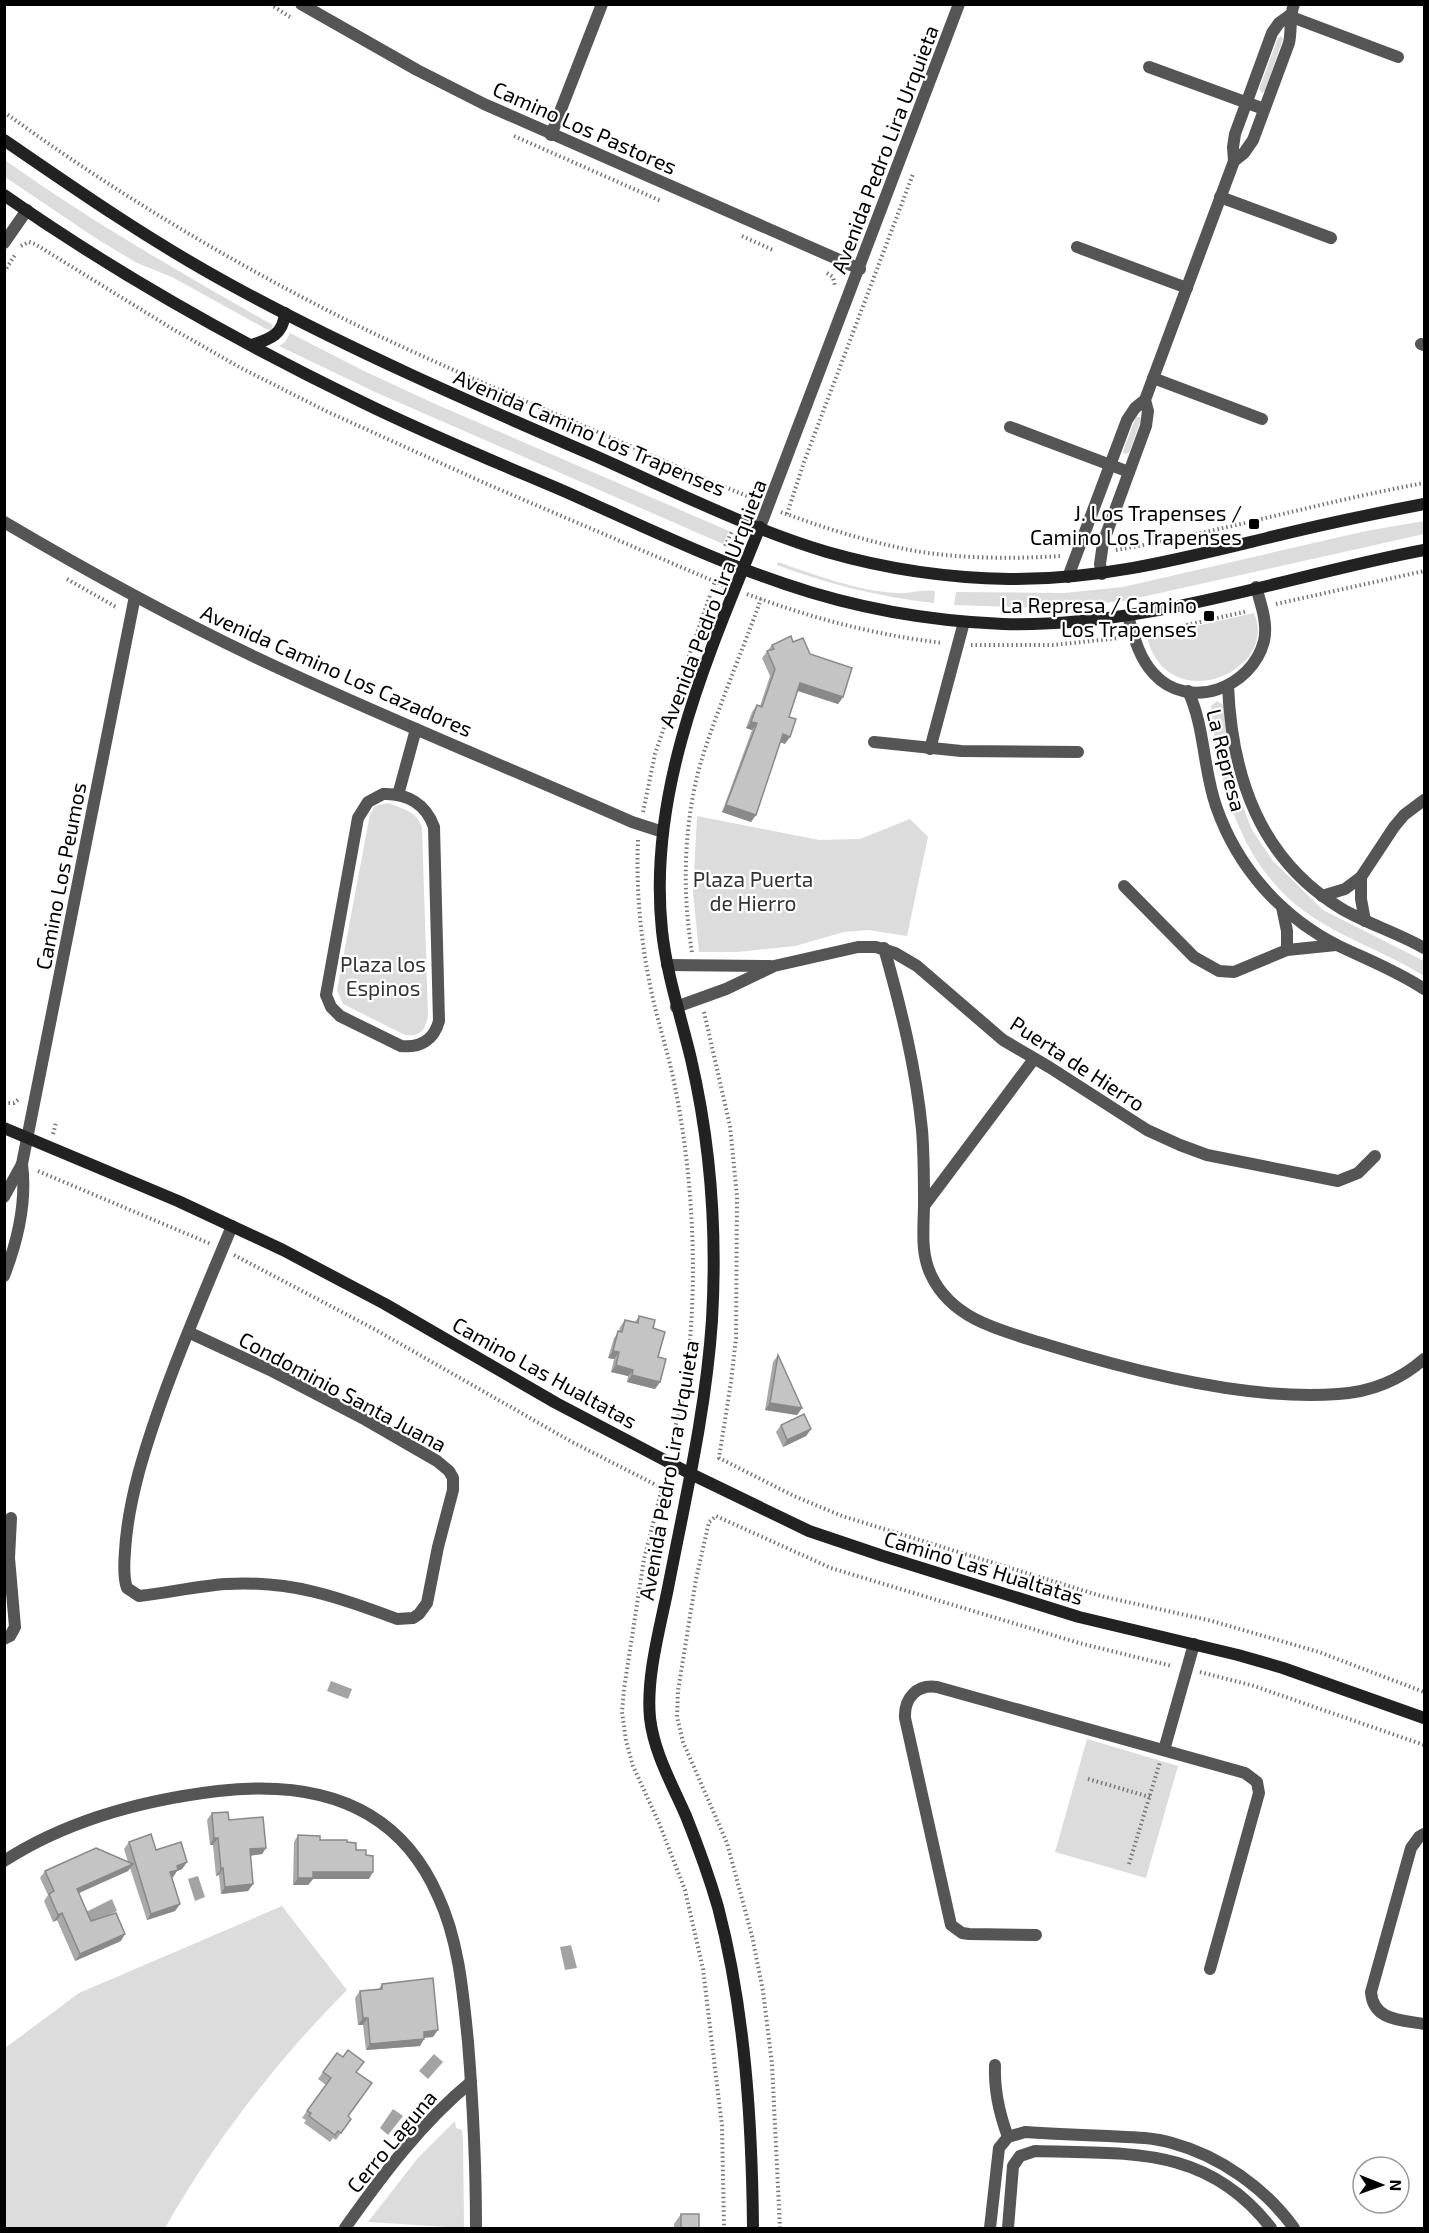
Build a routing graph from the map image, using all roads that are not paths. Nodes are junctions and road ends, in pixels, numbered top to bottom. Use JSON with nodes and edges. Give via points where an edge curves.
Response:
{"nodes":[{"id":1,"x":602,"y":4,"type":"edge"},
{"id":2,"x":959,"y":4,"type":"edge"},
{"id":3,"x":304,"y":5,"type":"edge"},
{"id":4,"x":1292,"y":10,"type":"edge"},
{"id":5,"x":1398,"y":57,"type":"dead end"},
{"id":6,"x":1149,"y":67,"type":"dead end"},
{"id":7,"x":1246,"y":103,"type":"junction"},
{"id":8,"x":1264,"y":109,"type":"junction"},
{"id":9,"x":551,"y":135,"type":"junction"},
{"id":10,"x":4,"y":140,"type":"edge"},
{"id":11,"x":1234,"y":161,"type":"junction"},
{"id":12,"x":4,"y":195,"type":"edge"},
{"id":13,"x":1221,"y":197,"type":"junction"},
{"id":14,"x":27,"y":210,"type":"junction"},
{"id":15,"x":1331,"y":238,"type":"dead end"},
{"id":16,"x":4,"y":243,"type":"edge"},
{"id":17,"x":1077,"y":247,"type":"dead end"},
{"id":18,"x":860,"y":269,"type":"junction"},
{"id":19,"x":1186,"y":288,"type":"junction"},
{"id":20,"x":285,"y":314,"type":"junction"},
{"id":21,"x":252,"y":345,"type":"junction"},
{"id":22,"x":1153,"y":378,"type":"junction"},
{"id":23,"x":1144,"y":400,"type":"junction"},
{"id":24,"x":1262,"y":419,"type":"dead end"},
{"id":25,"x":1010,"y":427,"type":"dead end"},
{"id":26,"x":1110,"y":465,"type":"junction"},
{"id":27,"x":1129,"y":472,"type":"junction"},
{"id":28,"x":1425,"y":504,"type":"edge"},
{"id":29,"x":4,"y":522,"type":"edge"},
{"id":30,"x":760,"y":527,"type":"junction"},
{"id":31,"x":1425,"y":550,"type":"edge"},
{"id":32,"x":743,"y":569,"type":"junction"},
{"id":33,"x":1102,"y":574,"type":"junction"},
{"id":34,"x":1068,"y":577,"type":"junction"},
{"id":35,"x":1256,"y":587,"type":"junction"},
{"id":36,"x":135,"y":596,"type":"junction"},
{"id":37,"x":1128,"y":616,"type":"junction"},
{"id":38,"x":964,"y":622,"type":"junction"},
{"id":39,"x":1228,"y":686,"type":"junction"},
{"id":40,"x":1188,"y":691,"type":"junction"},
{"id":41,"x":416,"y":729,"type":"junction"},
{"id":42,"x":874,"y":742,"type":"dead end"},
{"id":43,"x":930,"y":749,"type":"junction"},
{"id":44,"x":1078,"y":752,"type":"dead end"},
{"id":45,"x":398,"y":795,"type":"junction"},
{"id":46,"x":1425,"y":800,"type":"edge"},
{"id":47,"x":663,"y":832,"type":"junction"},
{"id":48,"x":1361,"y":877,"type":"junction"},
{"id":49,"x":1124,"y":886,"type":"dead end"},
{"id":50,"x":1322,"y":896,"type":"junction"},
{"id":51,"x":1281,"y":906,"type":"junction"},
{"id":52,"x":1365,"y":921,"type":"junction"},
{"id":53,"x":1337,"y":945,"type":"junction"},
{"id":54,"x":884,"y":948,"type":"junction"},
{"id":55,"x":1425,"y":948,"type":"edge"},
{"id":56,"x":1287,"y":950,"type":"junction"},
{"id":57,"x":667,"y":965,"type":"junction"},
{"id":58,"x":774,"y":966,"type":"junction"},
{"id":59,"x":1425,"y":989,"type":"edge"},
{"id":60,"x":676,"y":1007,"type":"junction"},
{"id":61,"x":1034,"y":1059,"type":"junction"},
{"id":62,"x":4,"y":1128,"type":"edge"},
{"id":63,"x":28,"y":1138,"type":"junction"},
{"id":64,"x":1375,"y":1156,"type":"dead end"},
{"id":65,"x":22,"y":1164,"type":"junction"},
{"id":66,"x":4,"y":1197,"type":"edge"},
{"id":67,"x":924,"y":1206,"type":"junction"},
{"id":68,"x":232,"y":1226,"type":"junction"},
{"id":69,"x":4,"y":1276,"type":"edge"},
{"id":70,"x":188,"y":1332,"type":"junction"},
{"id":71,"x":1425,"y":1359,"type":"edge"},
{"id":72,"x":691,"y":1474,"type":"junction"},
{"id":73,"x":11,"y":1518,"type":"dead end"},
{"id":74,"x":4,"y":1639,"type":"edge"},
{"id":75,"x":1194,"y":1644,"type":"junction"},
{"id":76,"x":1425,"y":1718,"type":"edge"},
{"id":77,"x":1164,"y":1750,"type":"junction"},
{"id":78,"x":1425,"y":1834,"type":"edge"},
{"id":79,"x":4,"y":1861,"type":"edge"},
{"id":80,"x":1036,"y":1935,"type":"dead end"},
{"id":81,"x":1210,"y":1969,"type":"dead end"},
{"id":82,"x":1425,"y":2024,"type":"edge"},
{"id":83,"x":995,"y":2065,"type":"dead end"},
{"id":84,"x":471,"y":2082,"type":"junction"},
{"id":85,"x":1008,"y":2136,"type":"junction"},
{"id":86,"x":345,"y":2229,"type":"edge"},
{"id":87,"x":476,"y":2229,"type":"edge"},
{"id":88,"x":753,"y":2229,"type":"edge"},
{"id":89,"x":990,"y":2229,"type":"edge"},
{"id":90,"x":1008,"y":2229,"type":"edge"},
{"id":91,"x":1271,"y":2229,"type":"edge"},
{"id":92,"x":1294,"y":2229,"type":"edge"}],
"edges":[{"from":1,"to":9,"type":"street"},
{"from":2,"to":18,"type":"street","name":"Avenida Pedro Lira Urquieta"},
{"from":3,"to":9,"type":"street","name":"Camino Los Pastores","via":[[417,70]]},
{"from":4,"to":5,"type":"street"},
{"from":4,"to":7,"type":"street","via":[[1272,33]]},
{"from":4,"to":8,"type":"street","via":[[1289,43]]},
{"from":6,"to":7,"type":"street"},
{"from":7,"to":8,"type":"street"},
{"from":7,"to":11,"type":"street","via":[[1233,140]]},
{"from":8,"to":11,"type":"street","via":[[1249,147]]},
{"from":9,"to":18,"type":"street","name":"Camino Los Pastores"},
{"from":10,"to":20,"type":"main road","name":"Avenida Camino Los Trapenses","via":[[170,250]]},
{"from":11,"to":13,"type":"street"},
{"from":12,"to":14,"type":"main road"},
{"from":13,"to":15,"type":"street"},
{"from":13,"to":19,"type":"street"},
{"from":14,"to":16,"type":"street"},
{"from":14,"to":21,"type":"main road","via":[[142,285]]},
{"from":17,"to":19,"type":"street"},
{"from":18,"to":30,"type":"street","name":"Avenida Pedro Lira Urquieta"},
{"from":19,"to":22,"type":"street"},
{"from":20,"to":21,"type":"main road","via":[[278,334]]},
{"from":20,"to":30,"type":"main road","name":"Avenida Camino Los Trapenses","via":[[419,379]]},
{"from":21,"to":32,"type":"main road","via":[[403,422]]},
{"from":22,"to":23,"type":"street"},
{"from":22,"to":24,"type":"street"},
{"from":23,"to":26,"type":"street","via":[[1131,414]]},
{"from":23,"to":27,"type":"street","via":[[1148,411],[1146,426]]},
{"from":25,"to":26,"type":"street"},
{"from":26,"to":27,"type":"street"},
{"from":26,"to":34,"type":"street"},
{"from":27,"to":33,"type":"street","via":[[1103,543]]},
{"from":28,"to":33,"type":"main road","name":"Avenida Camino Los Trapenses"},
{"from":29,"to":36,"type":"street","name":"Avenida Camino Los Cazadores"},
{"from":30,"to":32,"type":"main road","name":"Avenida Pedro Lira Urquieta"},
{"from":30,"to":34,"type":"main road","name":"Avenida Camino Los Trapenses","via":[[825,551],[916,571],[977,578]]},
{"from":31,"to":35,"type":"main road"},
{"from":32,"to":38,"type":"main road","via":[[862,606]]},
{"from":32,"to":47,"type":"main road","name":"Avenida Pedro Lira Urquieta","via":[[685,728]]},
{"from":33,"to":34,"type":"main road","name":"Avenida Camino Los Trapenses"},
{"from":35,"to":37,"type":"main road"},
{"from":35,"to":39,"type":"street","name":"La Represa","via":[[1264,614],[1264,642],[1248,671]]},
{"from":36,"to":41,"type":"street","name":"Avenida Camino Los Cazadores","via":[[256,657]]},
{"from":36,"to":63,"type":"street","name":"Camino Los Peumos"},
{"from":37,"to":38,"type":"main road","via":[[1047,624]]},
{"from":37,"to":40,"type":"street","name":"La Represa","via":[[1139,652],[1155,675]]},
{"from":38,"to":43,"type":"street"},
{"from":39,"to":40,"type":"street","name":"La Represa","via":[[1213,692]]},
{"from":39,"to":50,"type":"street","name":"La Represa","via":[[1238,760],[1256,816],[1277,851]]},
{"from":40,"to":51,"type":"street","name":"La Represa","via":[[1223,825],[1243,862]]},
{"from":41,"to":45,"type":"street"},
{"from":41,"to":47,"type":"street","name":"Avenida Camino Los Cazadores"},
{"from":42,"to":43,"type":"street"},
{"from":43,"to":44,"type":"street"},
{"from":45,"to":45,"type":"street","via":[[376,797],[358,818],[326,995],[340,1016],[410,1047],[427,1041],[439,1021],[435,835],[422,806]]},
{"from":46,"to":48,"type":"street","via":[[1394,827]]},
{"from":47,"to":57,"type":"main road","name":"Avenida Pedro Lira Urquieta","via":[[660,894]]},
{"from":48,"to":50,"type":"street","via":[[1345,889]]},
{"from":48,"to":52,"type":"street"},
{"from":49,"to":56,"type":"street","via":[[1194,957],[1214,969],[1234,972]]},
{"from":50,"to":52,"type":"street","name":"La Represa"},
{"from":51,"to":53,"type":"street","name":"La Represa"},
{"from":51,"to":56,"type":"street"},
{"from":52,"to":55,"type":"street","name":"La Represa"},
{"from":53,"to":56,"type":"street"},
{"from":53,"to":59,"type":"street","name":"La Represa"},
{"from":54,"to":58,"type":"street","name":"Puerta de Hierro","via":[[858,947]]},
{"from":54,"to":61,"type":"street","name":"Puerta de Hierro","via":[[917,966],[1003,1040]]},
{"from":54,"to":67,"type":"street","via":[[919,1102]]},
{"from":57,"to":58,"type":"street","name":"Puerta de Hierro"},
{"from":57,"to":60,"type":"main road","name":"Avenida Pedro Lira Urquieta"},
{"from":58,"to":60,"type":"street","name":"Puerta de Hierro"},
{"from":60,"to":72,"type":"main road","name":"Avenida Pedro Lira Urquieta","via":[[701,1109],[714,1236],[708,1362]]},
{"from":61,"to":64,"type":"street","name":"Puerta de Hierro","via":[[1147,1130],[1207,1155],[1338,1181],[1358,1173]]},
{"from":61,"to":67,"type":"street"},
{"from":62,"to":63,"type":"main road","name":"Camino Las Hualtatas"},
{"from":63,"to":65,"type":"street","name":"Camino Los Peumos"},
{"from":63,"to":68,"type":"main road","name":"Camino Las Hualtatas"},
{"from":65,"to":66,"type":"street","name":"Camino Los Peumos"},
{"from":65,"to":69,"type":"street","name":"Camino Los Peumos","via":[[24,1200]]},
{"from":67,"to":71,"type":"street","via":[[927,1264],[948,1299],[990,1326],[1067,1351],[1210,1384],[1312,1395],[1375,1388]]},
{"from":68,"to":70,"type":"street","name":"Condominio Santa Juana"},
{"from":68,"to":72,"type":"main road","name":"Camino Las Hualtatas","via":[[385,1304],[556,1403]]},
{"from":70,"to":70,"type":"street","name":"Condominio Santa Juana","via":[[137,1481],[125,1543],[125,1583],[130,1591],[139,1596],[227,1584],[276,1586],[327,1594],[398,1619],[419,1614],[429,1596],[453,1490],[449,1471],[366,1420]]},
{"from":72,"to":75,"type":"main road","name":"Camino Las Hualtatas","via":[[842,1543],[1079,1617]]},
{"from":72,"to":88,"type":"main road","name":"Avenida Pedro Lira Urquieta","via":[[653,1671],[650,1715],[655,1744],[703,1860],[726,1944],[745,2078]]},
{"from":73,"to":74,"type":"street","via":[[9,1558],[15,1627]]},
{"from":75,"to":76,"type":"main road","name":"Camino Las Hualtatas","via":[[1283,1668]]},
{"from":75,"to":77,"type":"street"},
{"from":77,"to":80,"type":"street","via":[[937,1687],[924,1687],[912,1694],[905,1718],[951,1925],[969,1934]]},
{"from":77,"to":81,"type":"street","via":[[1245,1773],[1259,1787]]},
{"from":78,"to":82,"type":"street","via":[[1411,1848],[1371,1992],[1374,2006],[1385,2017]]},
{"from":79,"to":84,"type":"street","via":[[46,1837],[102,1814],[167,1798],[275,1787],[343,1802],[376,1820],[405,1845],[439,1896],[460,1975]]},
{"from":83,"to":85,"type":"street","via":[[998,2109]]},
{"from":84,"to":86,"type":"street","name":"Cerro Laguna","via":[[405,2148]]},
{"from":84,"to":87,"type":"street"},
{"from":85,"to":89,"type":"street","via":[[999,2148]]},
{"from":85,"to":92,"type":"street","via":[[1025,2133],[1171,2143],[1206,2156],[1240,2176],[1274,2204]]},
{"from":90,"to":91,"type":"street","via":[[1013,2166],[1020,2156],[1035,2151],[1146,2155],[1179,2162],[1229,2188]]}]}
